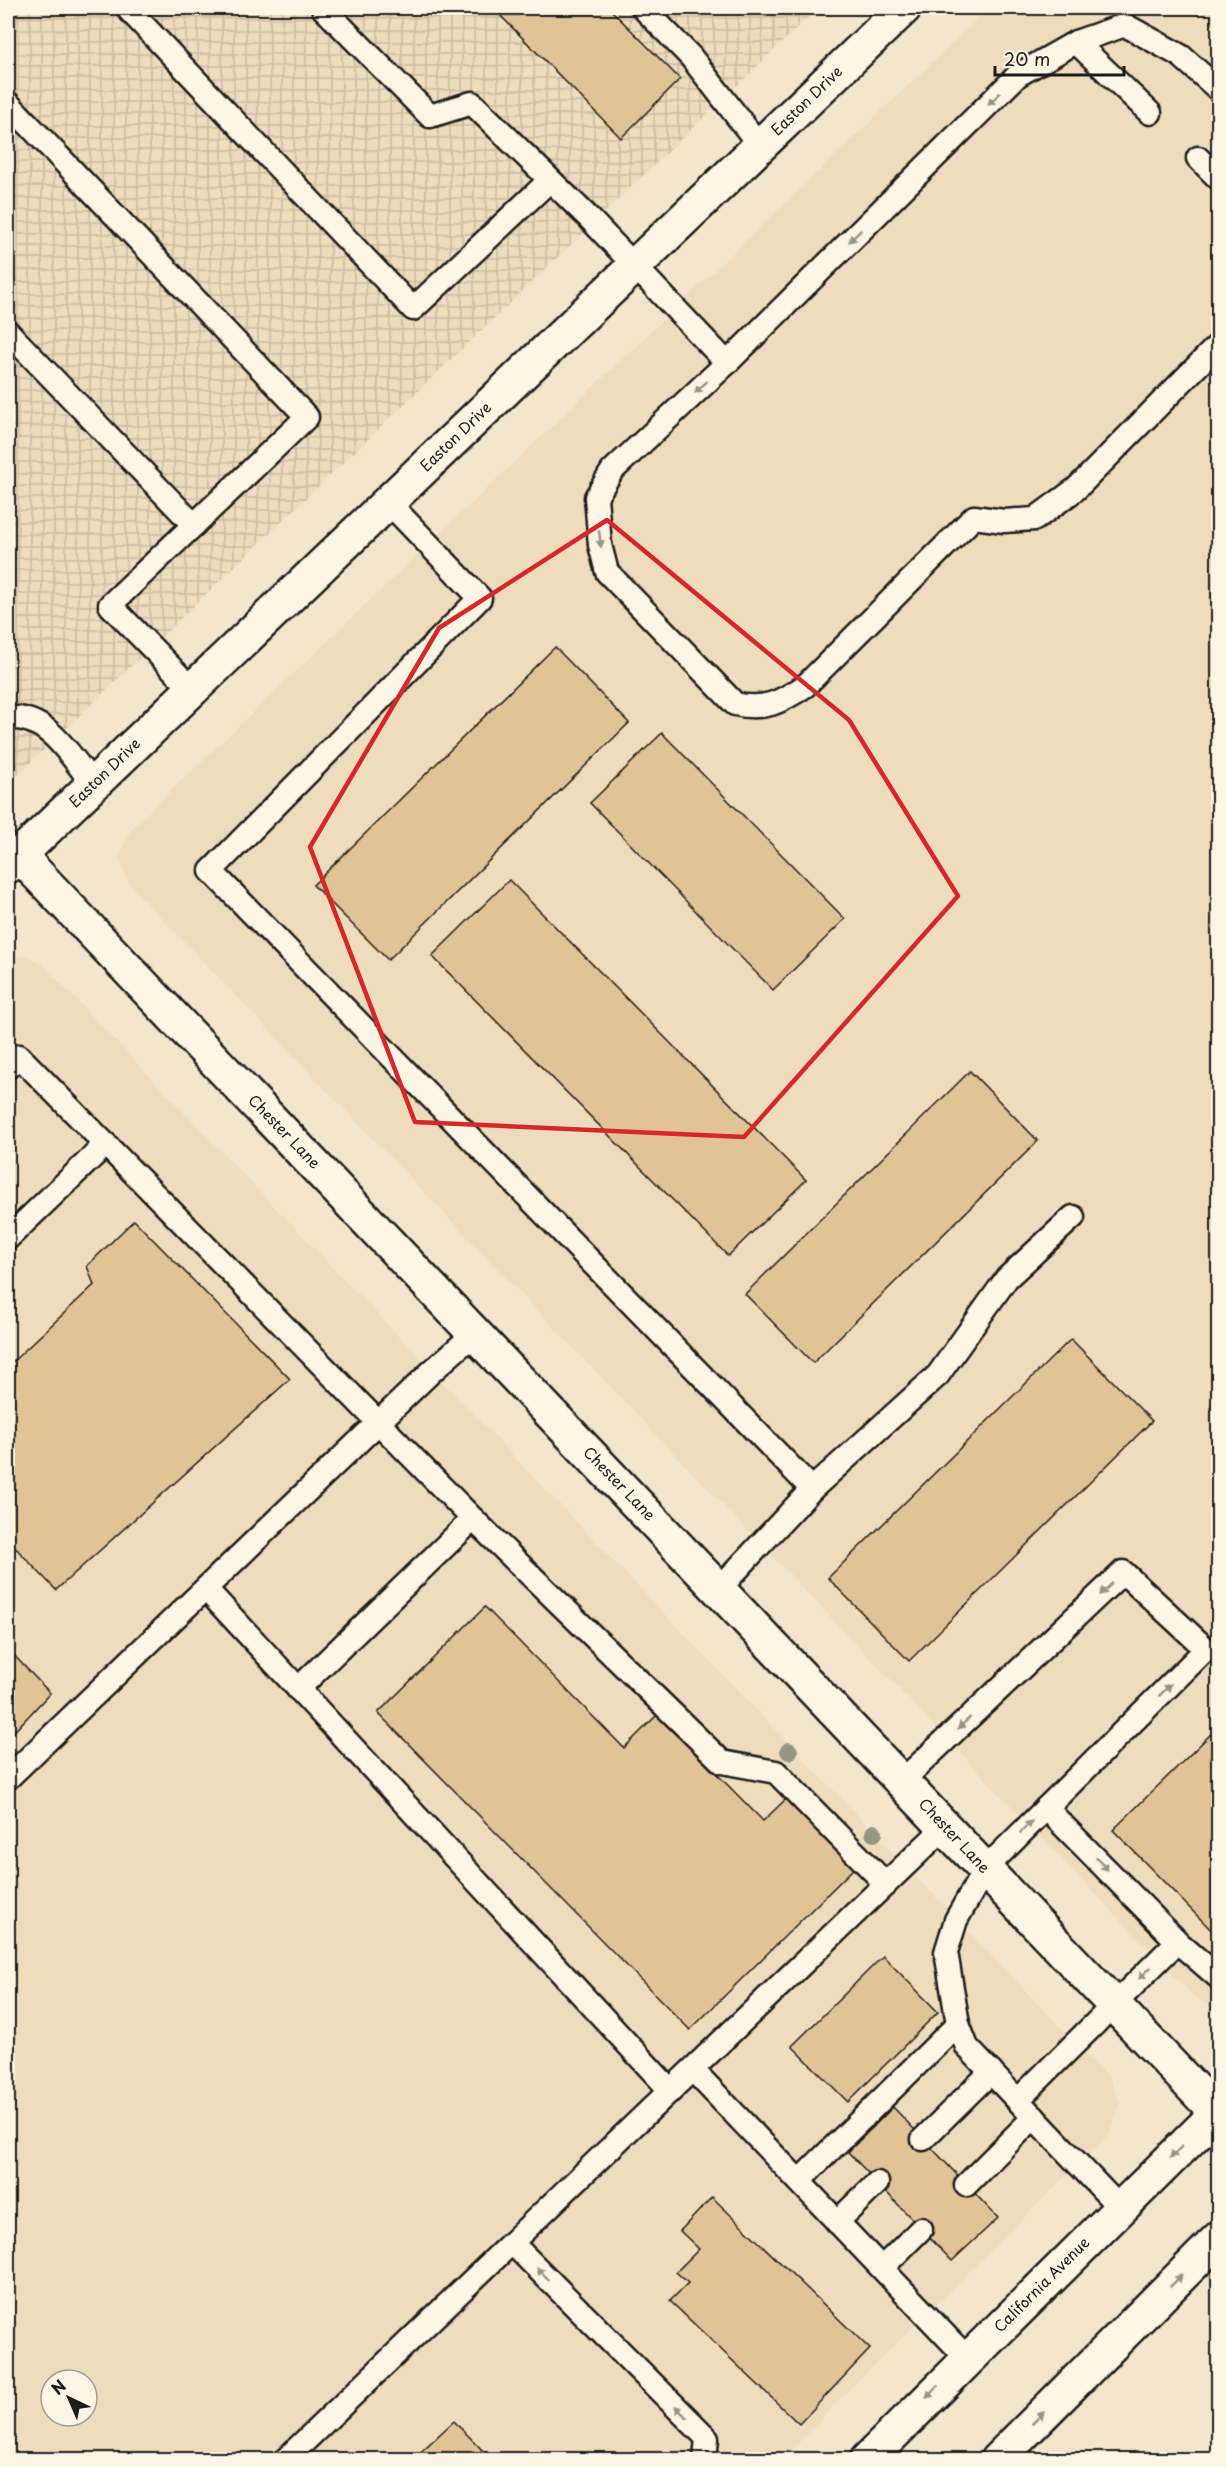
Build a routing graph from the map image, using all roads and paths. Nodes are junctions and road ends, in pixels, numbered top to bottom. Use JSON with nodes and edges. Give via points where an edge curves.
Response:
{"nodes":[{"id":1,"x":132,"y":8,"type":"edge"},
{"id":2,"x":323,"y":8,"type":"edge"},
{"id":3,"x":643,"y":8,"type":"edge"},
{"id":4,"x":904,"y":8,"type":"edge"},
{"id":5,"x":1076,"y":42,"type":"junction"},
{"id":6,"x":1218,"y":89,"type":"edge"},
{"id":7,"x":8,"y":104,"type":"edge"},
{"id":8,"x":1150,"y":113,"type":"dead end"},
{"id":9,"x":759,"y":146,"type":"junction"},
{"id":10,"x":1198,"y":158,"type":"dead end"},
{"id":11,"x":1218,"y":178,"type":"edge"},
{"id":12,"x":550,"y":180,"type":"junction"},
{"id":13,"x":634,"y":268,"type":"junction"},
{"id":14,"x":8,"y":332,"type":"edge"},
{"id":15,"x":1218,"y":345,"type":"edge"},
{"id":16,"x":727,"y":363,"type":"junction"},
{"id":17,"x":388,"y":502,"type":"junction"},
{"id":18,"x":194,"y":525,"type":"junction"},
{"id":19,"x":192,"y":689,"type":"junction"},
{"id":20,"x":8,"y":718,"type":"edge"},
{"id":21,"x":93,"y":784,"type":"junction"},
{"id":22,"x":13,"y":860,"type":"edge"},
{"id":23,"x":8,"y":1067,"type":"edge"},
{"id":24,"x":106,"y":1144,"type":"junction"},
{"id":25,"x":1073,"y":1217,"type":"dead end"},
{"id":26,"x":8,"y":1239,"type":"edge"},
{"id":27,"x":475,"y":1334,"type":"junction"},
{"id":28,"x":379,"y":1422,"type":"junction"},
{"id":29,"x":812,"y":1489,"type":"junction"},
{"id":30,"x":473,"y":1519,"type":"junction"},
{"id":31,"x":206,"y":1589,"type":"junction"},
{"id":32,"x":719,"y":1589,"type":"junction"},
{"id":33,"x":1212,"y":1656,"type":"edge"},
{"id":34,"x":298,"y":1689,"type":"junction"},
{"id":35,"x":8,"y":1778,"type":"edge"},
{"id":36,"x":902,"y":1781,"type":"junction"},
{"id":37,"x":1046,"y":1808,"type":"junction"},
{"id":38,"x":945,"y":1827,"type":"junction"},
{"id":39,"x":985,"y":1869,"type":"junction"},
{"id":40,"x":885,"y":1884,"type":"junction"},
{"id":41,"x":1177,"y":1942,"type":"junction"},
{"id":42,"x":1218,"y":1977,"type":"edge"},
{"id":43,"x":1113,"y":2004,"type":"junction"},
{"id":44,"x":958,"y":2025,"type":"junction"},
{"id":45,"x":693,"y":2070,"type":"junction"},
{"id":46,"x":991,"y":2072,"type":"junction"},
{"id":47,"x":671,"y":2091,"type":"junction"},
{"id":48,"x":1018,"y":2100,"type":"junction"},
{"id":49,"x":1218,"y":2113,"type":"edge"},
{"id":50,"x":1034,"y":2117,"type":"junction"},
{"id":51,"x":923,"y":2139,"type":"dead end"},
{"id":52,"x":799,"y":2181,"type":"junction"},
{"id":53,"x":877,"y":2183,"type":"dead end"},
{"id":54,"x":966,"y":2185,"type":"dead end"},
{"id":55,"x":1120,"y":2208,"type":"junction"},
{"id":56,"x":837,"y":2222,"type":"junction"},
{"id":57,"x":921,"y":2229,"type":"dead end"},
{"id":58,"x":1218,"y":2239,"type":"edge"},
{"id":59,"x":512,"y":2242,"type":"junction"},
{"id":60,"x":882,"y":2268,"type":"junction"},
{"id":61,"x":967,"y":2358,"type":"junction"},
{"id":62,"x":285,"y":2460,"type":"edge"},
{"id":63,"x":705,"y":2460,"type":"edge"},
{"id":64,"x":867,"y":2460,"type":"edge"},
{"id":65,"x":997,"y":2460,"type":"edge"}],
"edges":[{"from":1,"to":12,"type":"lane","via":[[129,9],[413,309]]},
{"from":2,"to":12,"type":"lane","via":[[430,116],[472,103]]},
{"from":3,"to":9,"type":"lane","via":[[692,57]]},
{"from":4,"to":9,"type":"street","name":"Easton Drive"},
{"from":5,"to":6,"type":"lane","via":[[1125,25],[1181,56]]},
{"from":5,"to":8,"type":"lane"},
{"from":5,"to":16,"type":"lane","one_way":true,"via":[[1018,75]]},
{"from":7,"to":18,"type":"lane","via":[[307,417]]},
{"from":9,"to":13,"type":"street","name":"Easton Drive"},
{"from":10,"to":11,"type":"lane"},
{"from":12,"to":13,"type":"lane"},
{"from":13,"to":16,"type":"lane"},
{"from":13,"to":17,"type":"street","name":"Easton Drive"},
{"from":14,"to":18,"type":"lane"},
{"from":16,"to":15,"type":"lane","one_way":true,"via":[[612,471],[596,497],[600,545],[607,572],[735,704],[754,708],[785,699],[805,686],[974,517],[1004,521],[1035,519],[1076,489]]},
{"from":17,"to":19,"type":"street","name":"Easton Drive"},
{"from":17,"to":29,"type":"lane","via":[[480,598],[211,871]]},
{"from":18,"to":19,"type":"lane","via":[[110,605]]},
{"from":19,"to":21,"type":"street","name":"Easton Drive"},
{"from":20,"to":21,"type":"lane","via":[[21,717],[46,727]]},
{"from":21,"to":22,"type":"street","name":"Easton Drive"},
{"from":22,"to":27,"type":"street","name":"Chester Lane"},
{"from":23,"to":24,"type":"lane","via":[[19,1056]]},
{"from":24,"to":26,"type":"lane"},
{"from":24,"to":28,"type":"lane"},
{"from":25,"to":29,"type":"lane","via":[[1007,1278],[938,1375]]},
{"from":27,"to":28,"type":"lane"},
{"from":27,"to":32,"type":"street","name":"Chester Lane"},
{"from":28,"to":30,"type":"lane"},
{"from":28,"to":31,"type":"lane"},
{"from":29,"to":32,"type":"lane"},
{"from":30,"to":34,"type":"lane"},
{"from":30,"to":40,"type":"lane","via":[[722,1762],[777,1772]]},
{"from":31,"to":34,"type":"lane"},
{"from":31,"to":35,"type":"lane"},
{"from":32,"to":36,"type":"street","name":"Chester Lane"},
{"from":33,"to":36,"type":"lane","one_way":true,"via":[[1124,1572]]},
{"from":37,"to":33,"type":"lane","one_way":true},
{"from":34,"to":47,"type":"lane"},
{"from":36,"to":38,"type":"street","name":"Chester Lane"},
{"from":39,"to":37,"type":"lane","one_way":true},
{"from":37,"to":41,"type":"lane","one_way":true},
{"from":38,"to":39,"type":"street","name":"Chester Lane"},
{"from":38,"to":40,"type":"lane"},
{"from":39,"to":43,"type":"street","name":"Chester Lane"},
{"from":39,"to":44,"type":"lane","via":[[956,1920],[946,1952]]},
{"from":40,"to":45,"type":"lane"},
{"from":41,"to":42,"type":"lane"},
{"from":41,"to":43,"type":"lane","one_way":true},
{"from":43,"to":48,"type":"lane"},
{"from":43,"to":49,"type":"street","name":"Chester Lane"},
{"from":44,"to":46,"type":"lane","via":[[967,2047]]},
{"from":44,"to":52,"type":"lane"},
{"from":45,"to":47,"type":"lane"},
{"from":45,"to":52,"type":"lane"},
{"from":46,"to":48,"type":"lane"},
{"from":46,"to":51,"type":"lane"},
{"from":47,"to":59,"type":"lane"},
{"from":48,"to":50,"type":"lane"},
{"from":49,"to":55,"type":"street","name":"California Avenue","one_way":true},
{"from":50,"to":54,"type":"lane"},
{"from":50,"to":55,"type":"lane"},
{"from":52,"to":56,"type":"lane"},
{"from":53,"to":56,"type":"lane"},
{"from":55,"to":61,"type":"street","name":"California Avenue"},
{"from":56,"to":60,"type":"lane"},
{"from":57,"to":60,"type":"lane"},
{"from":65,"to":58,"type":"street","one_way":true},
{"from":59,"to":62,"type":"lane"},
{"from":63,"to":59,"type":"lane","one_way":true,"via":[[707,2438]]},
{"from":60,"to":61,"type":"lane"},
{"from":61,"to":64,"type":"street","name":"California Avenue","one_way":true}]}
